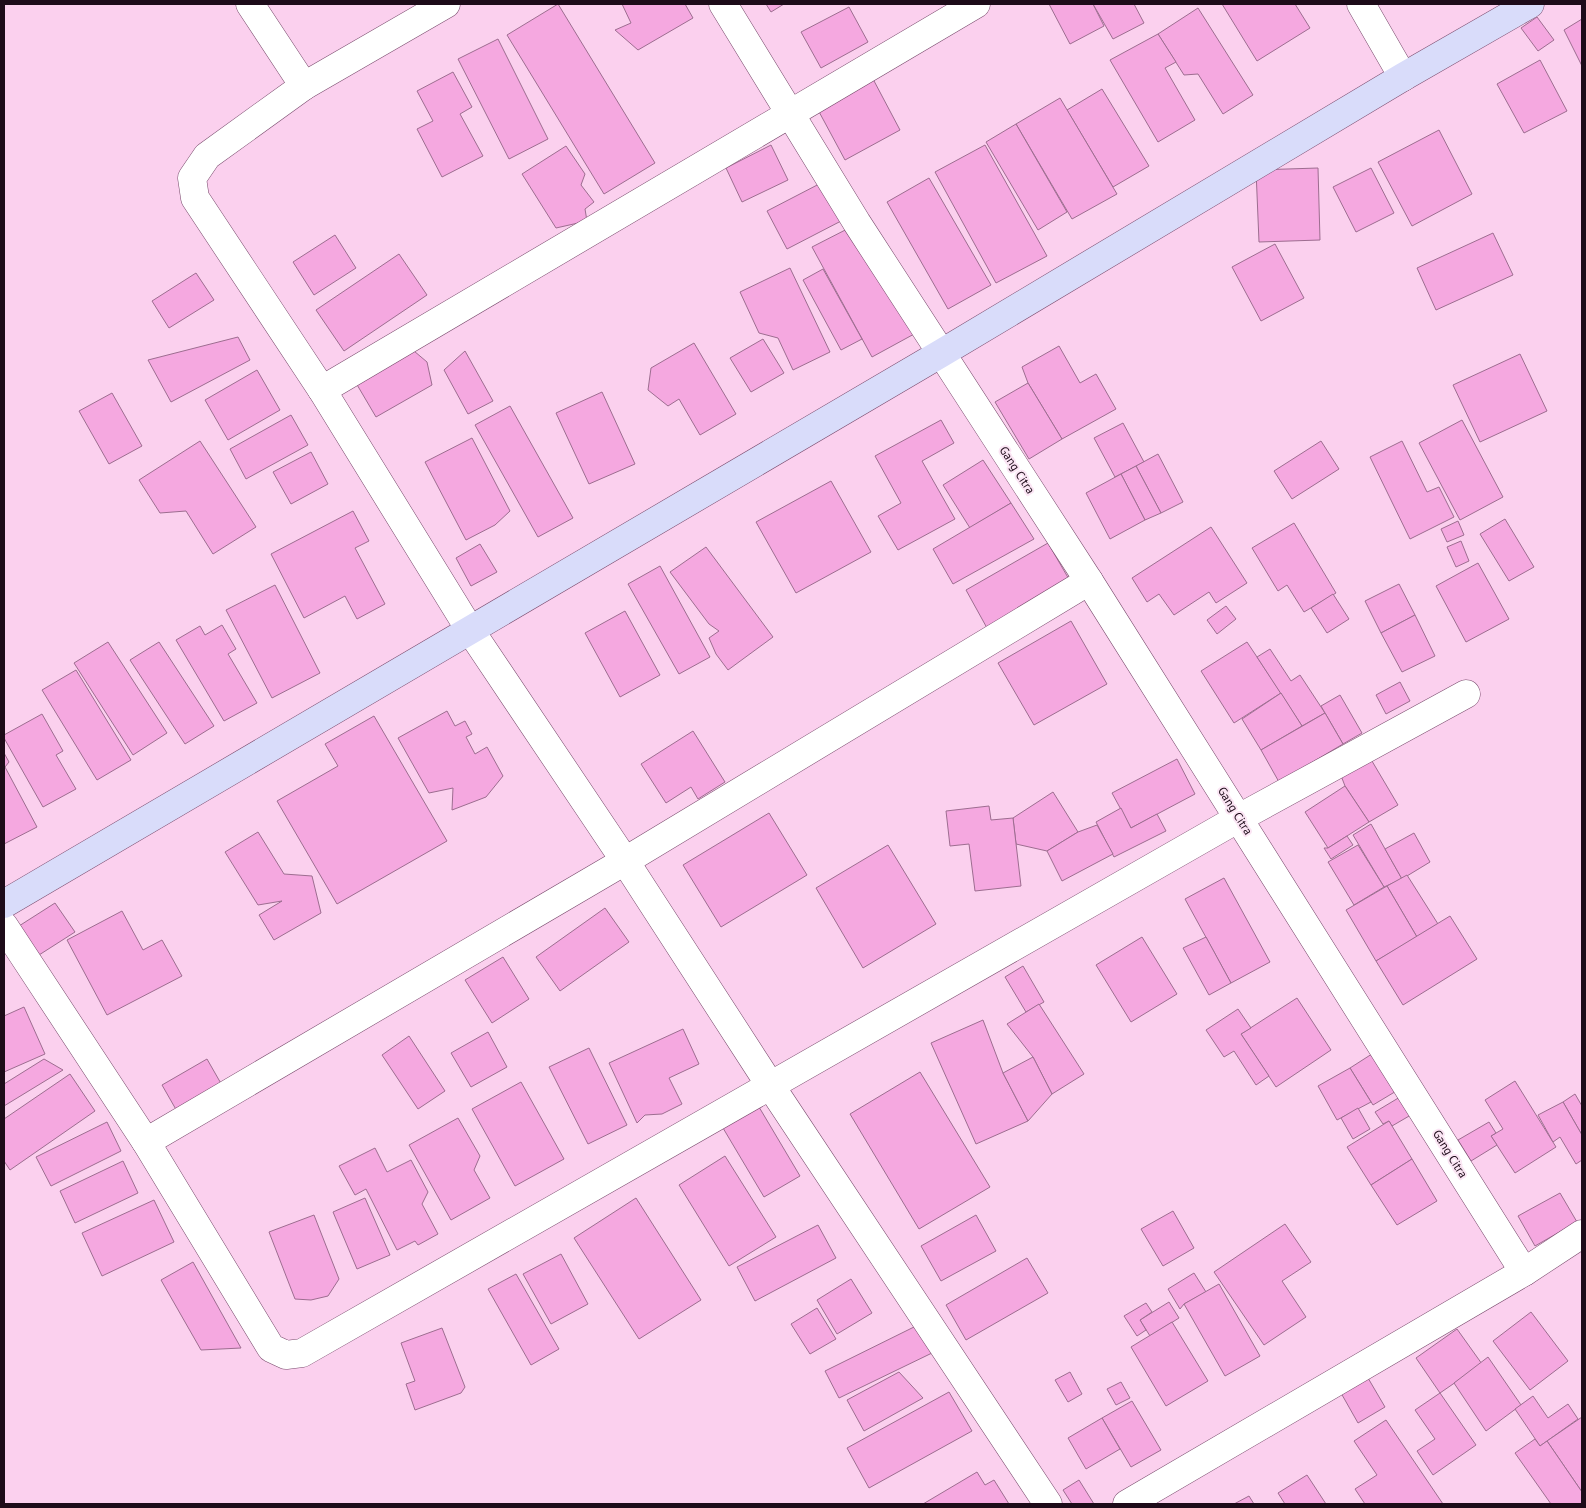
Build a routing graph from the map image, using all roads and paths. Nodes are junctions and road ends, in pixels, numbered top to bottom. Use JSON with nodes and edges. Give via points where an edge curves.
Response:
{"nodes":[{"id":1,"x":250,"y":4,"type":"edge"},
{"id":2,"x":446,"y":4,"type":"edge"},
{"id":3,"x":723,"y":4,"type":"edge"},
{"id":4,"x":976,"y":4,"type":"edge"},
{"id":5,"x":1360,"y":4,"type":"edge"},
{"id":6,"x":1530,"y":4,"type":"edge"},
{"id":7,"x":1403,"y":77,"type":"junction"},
{"id":8,"x":304,"y":86,"type":"junction"},
{"id":9,"x":791,"y":113,"type":"junction"},
{"id":10,"x":940,"y":354,"type":"junction"},
{"id":11,"x":322,"y":390,"type":"junction"},
{"id":12,"x":1089,"y":581,"type":"junction"},
{"id":13,"x":470,"y":630,"type":"junction"},
{"id":14,"x":1466,"y":694,"type":"dead end"},
{"id":15,"x":1239,"y":818,"type":"junction"},
{"id":16,"x":625,"y":861,"type":"junction"},
{"id":17,"x":4,"y":904,"type":"edge"},
{"id":18,"x":4,"y":926,"type":"edge"},
{"id":19,"x":770,"y":1085,"type":"junction"},
{"id":20,"x":146,"y":1142,"type":"junction"},
{"id":21,"x":1582,"y":1234,"type":"edge"},
{"id":22,"x":1524,"y":1272,"type":"junction"},
{"id":23,"x":1048,"y":1504,"type":"edge"},
{"id":24,"x":1127,"y":1504,"type":"edge"}],
"edges":[{"from":1,"to":8,"type":"street"},
{"from":2,"to":8,"type":"street"},
{"from":3,"to":9,"type":"street","name":"Gang Citra"},
{"from":4,"to":9,"type":"street"},
{"from":5,"to":7,"type":"street"},
{"from":6,"to":7,"type":"street"},
{"from":7,"to":10,"type":"street"},
{"from":8,"to":11,"type":"street","via":[[207,156],[192,178],[195,198]]},
{"from":9,"to":10,"type":"street","name":"Gang Citra"},
{"from":9,"to":11,"type":"street"},
{"from":10,"to":12,"type":"street","name":"Gang Citra"},
{"from":10,"to":13,"type":"street"},
{"from":11,"to":13,"type":"street"},
{"from":12,"to":15,"type":"street","name":"Gang Citra"},
{"from":12,"to":16,"type":"street"},
{"from":13,"to":16,"type":"street"},
{"from":13,"to":17,"type":"street"},
{"from":14,"to":15,"type":"street"},
{"from":15,"to":19,"type":"street"},
{"from":15,"to":22,"type":"street","name":"Gang Citra"},
{"from":16,"to":19,"type":"street"},
{"from":16,"to":20,"type":"street"},
{"from":18,"to":20,"type":"street"},
{"from":19,"to":20,"type":"street","via":[[302,1353],[286,1355],[270,1348]]},
{"from":19,"to":23,"type":"street"},
{"from":21,"to":22,"type":"street"},
{"from":22,"to":24,"type":"street"}]}
